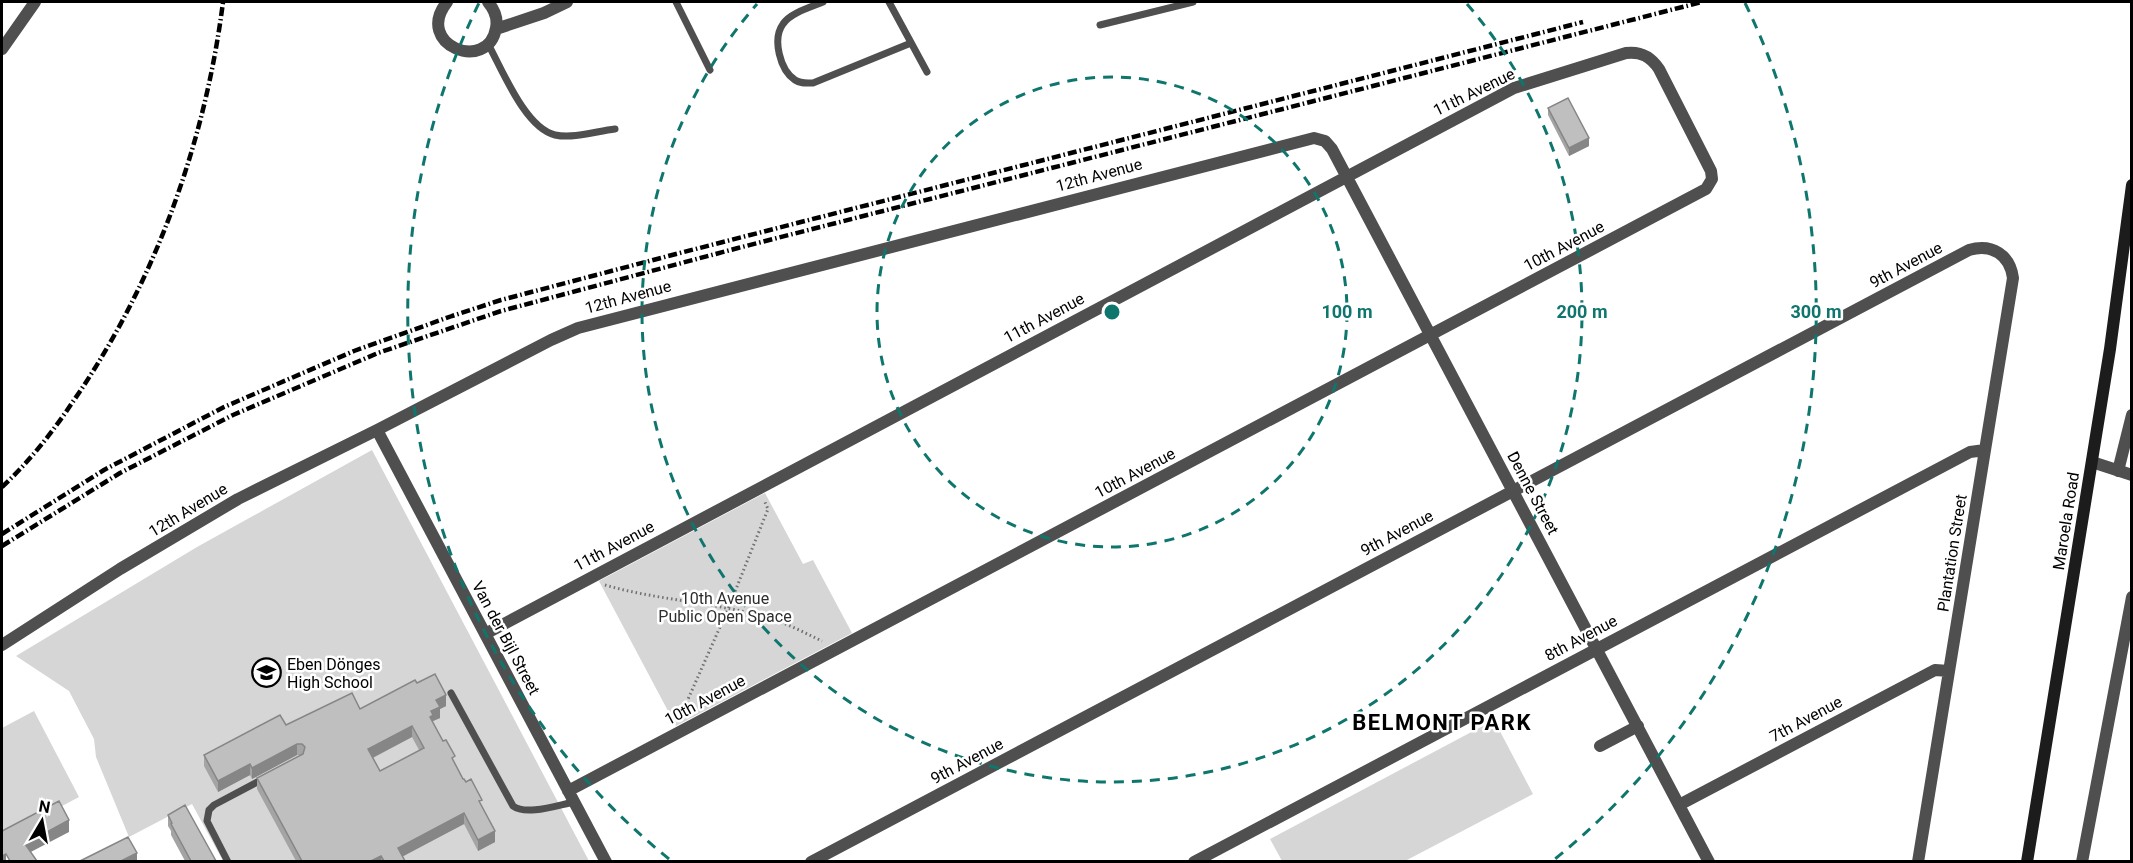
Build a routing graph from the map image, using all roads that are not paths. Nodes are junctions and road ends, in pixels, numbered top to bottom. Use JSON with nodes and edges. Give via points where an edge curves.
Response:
{"nodes":[{"id":1,"x":35,"y":2,"type":"edge"},
{"id":2,"x":447,"y":2,"type":"edge"},
{"id":3,"x":488,"y":2,"type":"edge"},
{"id":4,"x":567,"y":2,"type":"edge"},
{"id":5,"x":676,"y":2,"type":"edge"},
{"id":6,"x":824,"y":2,"type":"edge"},
{"id":7,"x":889,"y":2,"type":"edge"},
{"id":8,"x":1193,"y":2,"type":"edge"},
{"id":9,"x":1100,"y":25,"type":"dead end"},
{"id":10,"x":496,"y":29,"type":"junction"},
{"id":11,"x":911,"y":43,"type":"junction"},
{"id":12,"x":488,"y":44,"type":"junction"},
{"id":13,"x":2,"y":49,"type":"edge"},
{"id":14,"x":711,"y":70,"type":"dead end"},
{"id":15,"x":927,"y":72,"type":"dead end"},
{"id":16,"x":615,"y":129,"type":"dead end"},
{"id":17,"x":1325,"y":141,"type":"joint"},
{"id":18,"x":1346,"y":177,"type":"junction"},
{"id":19,"x":1712,"y":179,"type":"joint"},
{"id":20,"x":2132,"y":185,"type":"edge"},
{"id":21,"x":2000,"y":253,"type":"joint"},
{"id":22,"x":1430,"y":335,"type":"junction"},
{"id":23,"x":2132,"y":415,"type":"edge"},
{"id":24,"x":377,"y":430,"type":"junction"},
{"id":25,"x":1985,"y":450,"type":"junction"},
{"id":26,"x":2092,"y":462,"type":"junction"},
{"id":27,"x":2118,"y":471,"type":"junction"},
{"id":28,"x":2132,"y":476,"type":"edge"},
{"id":29,"x":1513,"y":491,"type":"junction"},
{"id":30,"x":2132,"y":597,"type":"edge"},
{"id":31,"x":485,"y":634,"type":"junction"},
{"id":32,"x":2,"y":645,"type":"edge"},
{"id":33,"x":1597,"y":649,"type":"junction"},
{"id":34,"x":1949,"y":671,"type":"junction"},
{"id":35,"x":452,"y":693,"type":"dead end"},
{"id":36,"x":1638,"y":726,"type":"junction"},
{"id":37,"x":1599,"y":746,"type":"dead end"},
{"id":38,"x":272,"y":775,"type":"edge"},
{"id":39,"x":571,"y":796,"type":"junction"},
{"id":40,"x":1679,"y":805,"type":"junction"},
{"id":41,"x":228,"y":861,"type":"edge"},
{"id":42,"x":606,"y":861,"type":"edge"},
{"id":43,"x":812,"y":861,"type":"edge"},
{"id":44,"x":1194,"y":861,"type":"edge"},
{"id":45,"x":1709,"y":861,"type":"edge"},
{"id":46,"x":1918,"y":861,"type":"edge"},
{"id":47,"x":2027,"y":861,"type":"edge"},
{"id":48,"x":2082,"y":861,"type":"edge"}],
"edges":[{"from":1,"to":13,"type":"street"},
{"from":2,"to":12,"type":"street","via":[[438,24],[443,40],[465,52]]},
{"from":3,"to":10,"type":"street","via":[[495,13]]},
{"from":4,"to":10,"type":"street"},
{"from":5,"to":14,"type":"lane"},
{"from":6,"to":11,"type":"lane","via":[[787,19],[778,34],[777,46],[785,68],[796,81],[813,83]]},
{"from":7,"to":11,"type":"lane"},
{"from":8,"to":9,"type":"lane"},
{"from":10,"to":12,"type":"street"},
{"from":11,"to":15,"type":"lane"},
{"from":12,"to":16,"type":"lane","via":[[520,103],[545,132],[570,135]]},
{"from":17,"to":18,"type":"street","name":"Denne Street"},
{"from":17,"to":24,"type":"street","name":"12th Avenue","via":[[1308,138],[591,323]]},
{"from":18,"to":19,"type":"street","name":"11th Avenue","via":[[1514,88],[1626,53],[1643,54],[1655,63],[1709,166]]},
{"from":18,"to":22,"type":"street","name":"Denne Street"},
{"from":18,"to":31,"type":"street","name":"11th Avenue"},
{"from":19,"to":22,"type":"street","name":"10th Avenue","via":[[1706,189]]},
{"from":20,"to":26,"type":"street","name":"Maroela Road"},
{"from":21,"to":25,"type":"street","name":"Plantation Street","via":[[2010,264],[2013,278]]},
{"from":21,"to":29,"type":"street","name":"9th Avenue","via":[[1985,248],[1969,250]]},
{"from":22,"to":29,"type":"street","name":"Denne Street"},
{"from":22,"to":39,"type":"street","name":"10th Avenue","via":[[680,731]]},
{"from":23,"to":27,"type":"street"},
{"from":24,"to":31,"type":"street","name":"Van der Bijl Street"},
{"from":24,"to":32,"type":"street","name":"12th Avenue","via":[[238,499]]},
{"from":25,"to":33,"type":"street","name":"8th Avenue","via":[[1970,452]]},
{"from":25,"to":34,"type":"street","name":"Plantation Street"},
{"from":26,"to":27,"type":"street"},
{"from":26,"to":47,"type":"street","name":"Maroela Road"},
{"from":27,"to":28,"type":"street"},
{"from":29,"to":33,"type":"street","name":"Denne Street"},
{"from":29,"to":43,"type":"street","name":"9th Avenue"},
{"from":30,"to":48,"type":"street"},
{"from":31,"to":39,"type":"street","name":"Van der Bijl Street"},
{"from":33,"to":36,"type":"street","name":"Denne Street"},
{"from":33,"to":44,"type":"street","name":"8th Avenue"},
{"from":34,"to":40,"type":"street","name":"7th Avenue","via":[[1935,670]]},
{"from":34,"to":46,"type":"street","name":"Plantation Street"},
{"from":35,"to":39,"type":"lane","via":[[513,806],[528,810]]},
{"from":36,"to":37,"type":"street"},
{"from":36,"to":40,"type":"street","name":"Denne Street"},
{"from":38,"to":41,"type":"lane","via":[[209,810],[207,821]]},
{"from":39,"to":42,"type":"street","name":"Van der Bijl Street"},
{"from":40,"to":45,"type":"street","name":"Denne Street"}]}
